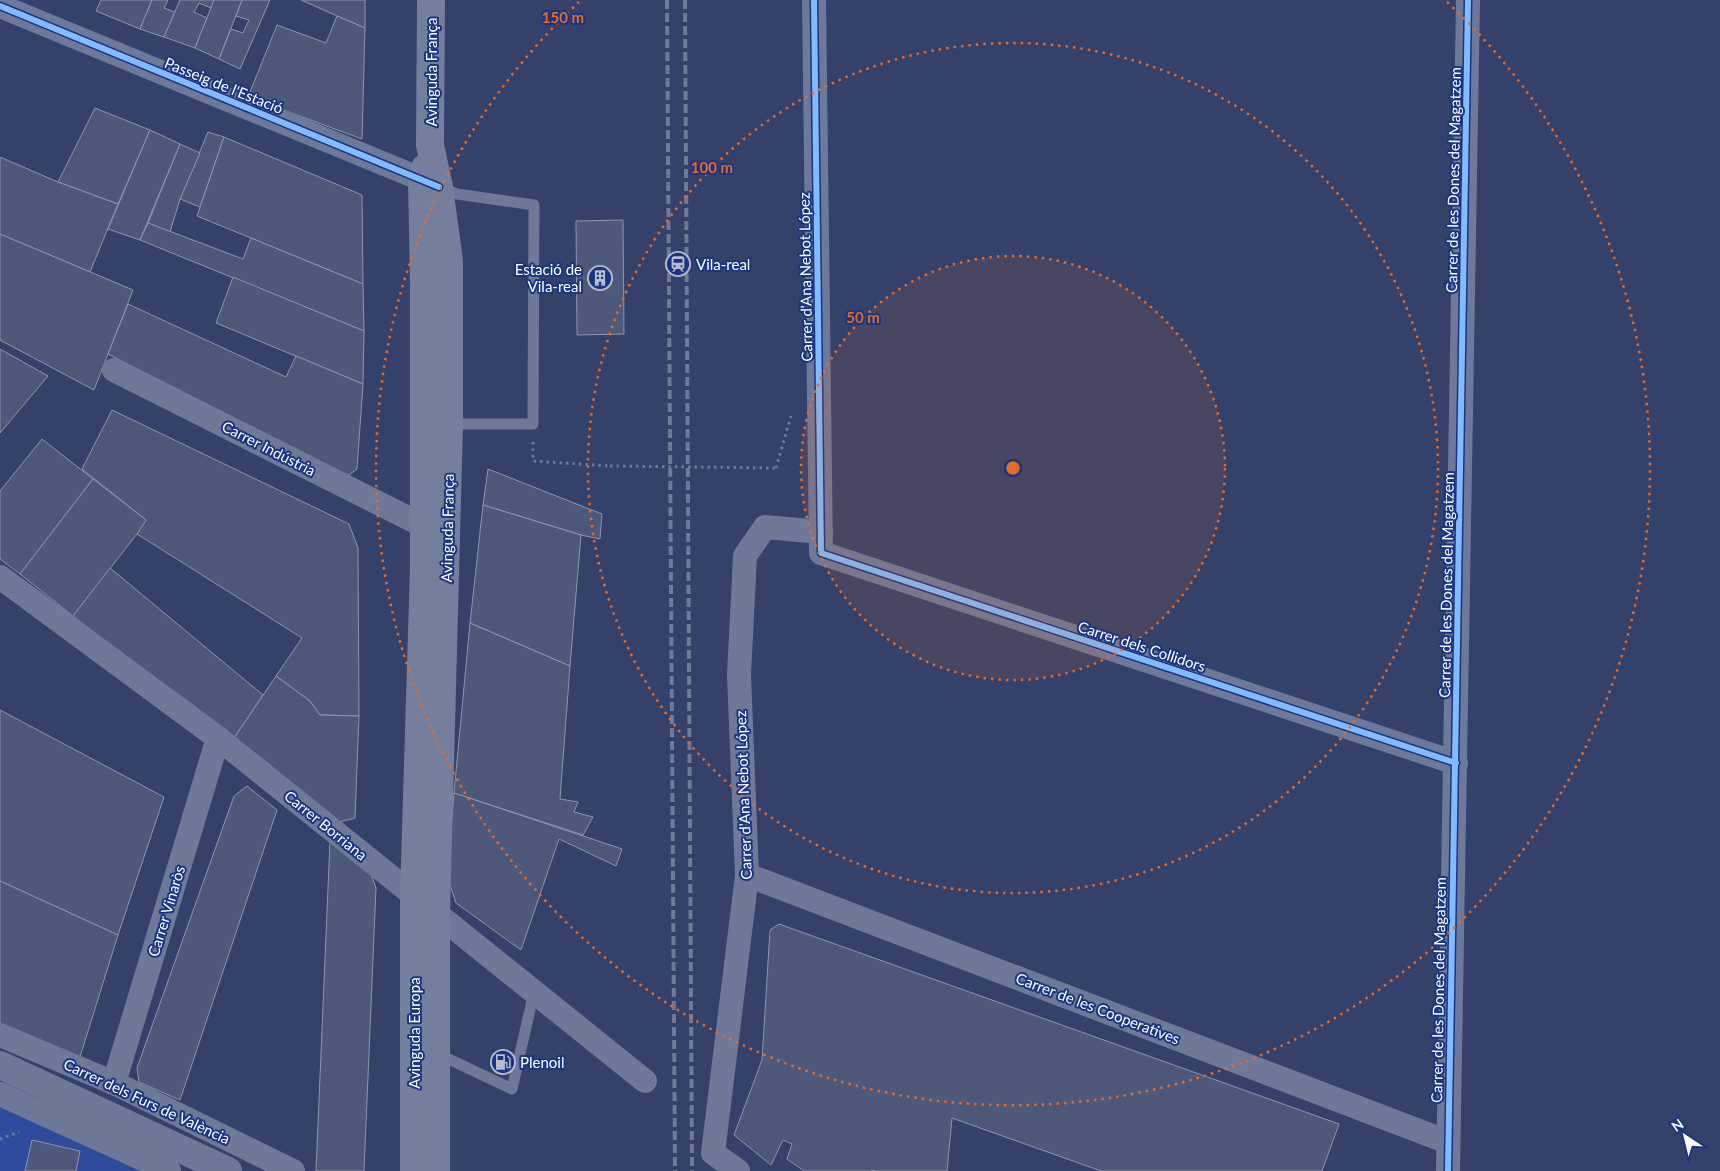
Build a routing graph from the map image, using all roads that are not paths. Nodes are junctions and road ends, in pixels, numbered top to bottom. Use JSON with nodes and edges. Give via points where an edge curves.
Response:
{"nodes":[{"id":1,"x":431,"y":0,"type":"edge"},
{"id":2,"x":814,"y":0,"type":"edge"},
{"id":3,"x":1468,"y":0,"type":"edge"},
{"id":4,"x":0,"y":6,"type":"edge"},
{"id":5,"x":431,"y":183,"type":"junction"},
{"id":6,"x":114,"y":370,"type":"dead end"},
{"id":7,"x":449,"y":424,"type":"junction"},
{"id":8,"x":424,"y":526,"type":"junction"},
{"id":9,"x":821,"y":542,"type":"junction"},
{"id":10,"x":0,"y":577,"type":"edge"},
{"id":11,"x":218,"y":738,"type":"junction"},
{"id":12,"x":1456,"y":763,"type":"junction"},
{"id":13,"x":747,"y":875,"type":"junction"},
{"id":14,"x":414,"y":896,"type":"junction"},
{"id":15,"x":436,"y":914,"type":"junction"},
{"id":16,"x":534,"y":992,"type":"junction"},
{"id":17,"x":0,"y":1035,"type":"edge"},
{"id":18,"x":436,"y":1053,"type":"junction"},
{"id":19,"x":0,"y":1066,"type":"edge"},
{"id":20,"x":645,"y":1082,"type":"dead end"},
{"id":21,"x":114,"y":1083,"type":"junction"},
{"id":22,"x":0,"y":1094,"type":"edge"},
{"id":23,"x":1448,"y":1142,"type":"junction"},
{"id":24,"x":169,"y":1171,"type":"edge"},
{"id":25,"x":228,"y":1171,"type":"edge"},
{"id":26,"x":293,"y":1171,"type":"edge"},
{"id":27,"x":414,"y":1171,"type":"edge"},
{"id":28,"x":436,"y":1171,"type":"edge"},
{"id":29,"x":738,"y":1171,"type":"edge"},
{"id":30,"x":1448,"y":1171,"type":"edge"}],
"edges":[{"from":1,"to":5,"type":"main road","name":"Avinguda França"},
{"from":2,"to":9,"type":"street","name":"Carrer d'Ana Nebot López"},
{"from":3,"to":12,"type":"street","name":"Carrer de les Dones del Magatzem"},
{"from":4,"to":5,"type":"street","name":"Passeig de l'Estació"},
{"from":5,"to":7,"type":"main road","name":"Avinguda França","via":[[449,261]]},
{"from":5,"to":7,"type":"lane","via":[[457,194],[534,205],[532,424]]},
{"from":5,"to":8,"type":"main road","name":"Avinguda França","via":[[424,287]]},
{"from":6,"to":8,"type":"street","name":"Carrer Indústria"},
{"from":7,"to":15,"type":"main road","name":"Avinguda França"},
{"from":8,"to":14,"type":"main road","name":"Avinguda França"},
{"from":9,"to":12,"type":"street","name":"Carrer dels Collidors"},
{"from":9,"to":13,"type":"street","name":"Carrer d'Ana Nebot López","via":[[765,527],[744,556],[739,675]]},
{"from":10,"to":11,"type":"street","name":"Carrer Borriana"},
{"from":11,"to":14,"type":"street","name":"Carrer Borriana"},
{"from":11,"to":21,"type":"street","name":"Carrer Vinaròs"},
{"from":12,"to":23,"type":"street","name":"Carrer de les Dones del Magatzem"},
{"from":13,"to":23,"type":"street","name":"Carrer de les Cooperatives"},
{"from":13,"to":29,"type":"street","name":"Carrer d'Ana Nebot López","via":[[713,1153]]},
{"from":14,"to":15,"type":"street","name":"Carrer Borriana"},
{"from":14,"to":27,"type":"main road","name":"Avinguda Europa"},
{"from":15,"to":16,"type":"street","name":"Carrer Borriana"},
{"from":15,"to":18,"type":"main road","name":"Avinguda Europa"},
{"from":16,"to":18,"type":"lane","via":[[512,1089]]},
{"from":16,"to":20,"type":"street","name":"Carrer Borriana"},
{"from":17,"to":21,"type":"street","name":"Carrer dels Furs de València"},
{"from":18,"to":28,"type":"main road","name":"Avinguda Europa"},
{"from":19,"to":25,"type":"street","name":"Carrer dels Furs de València"},
{"from":21,"to":26,"type":"street","name":"Carrer dels Furs de València"},
{"from":22,"to":24,"type":"street"},
{"from":23,"to":30,"type":"street","name":"Carrer de les Dones del Magatzem"}]}
